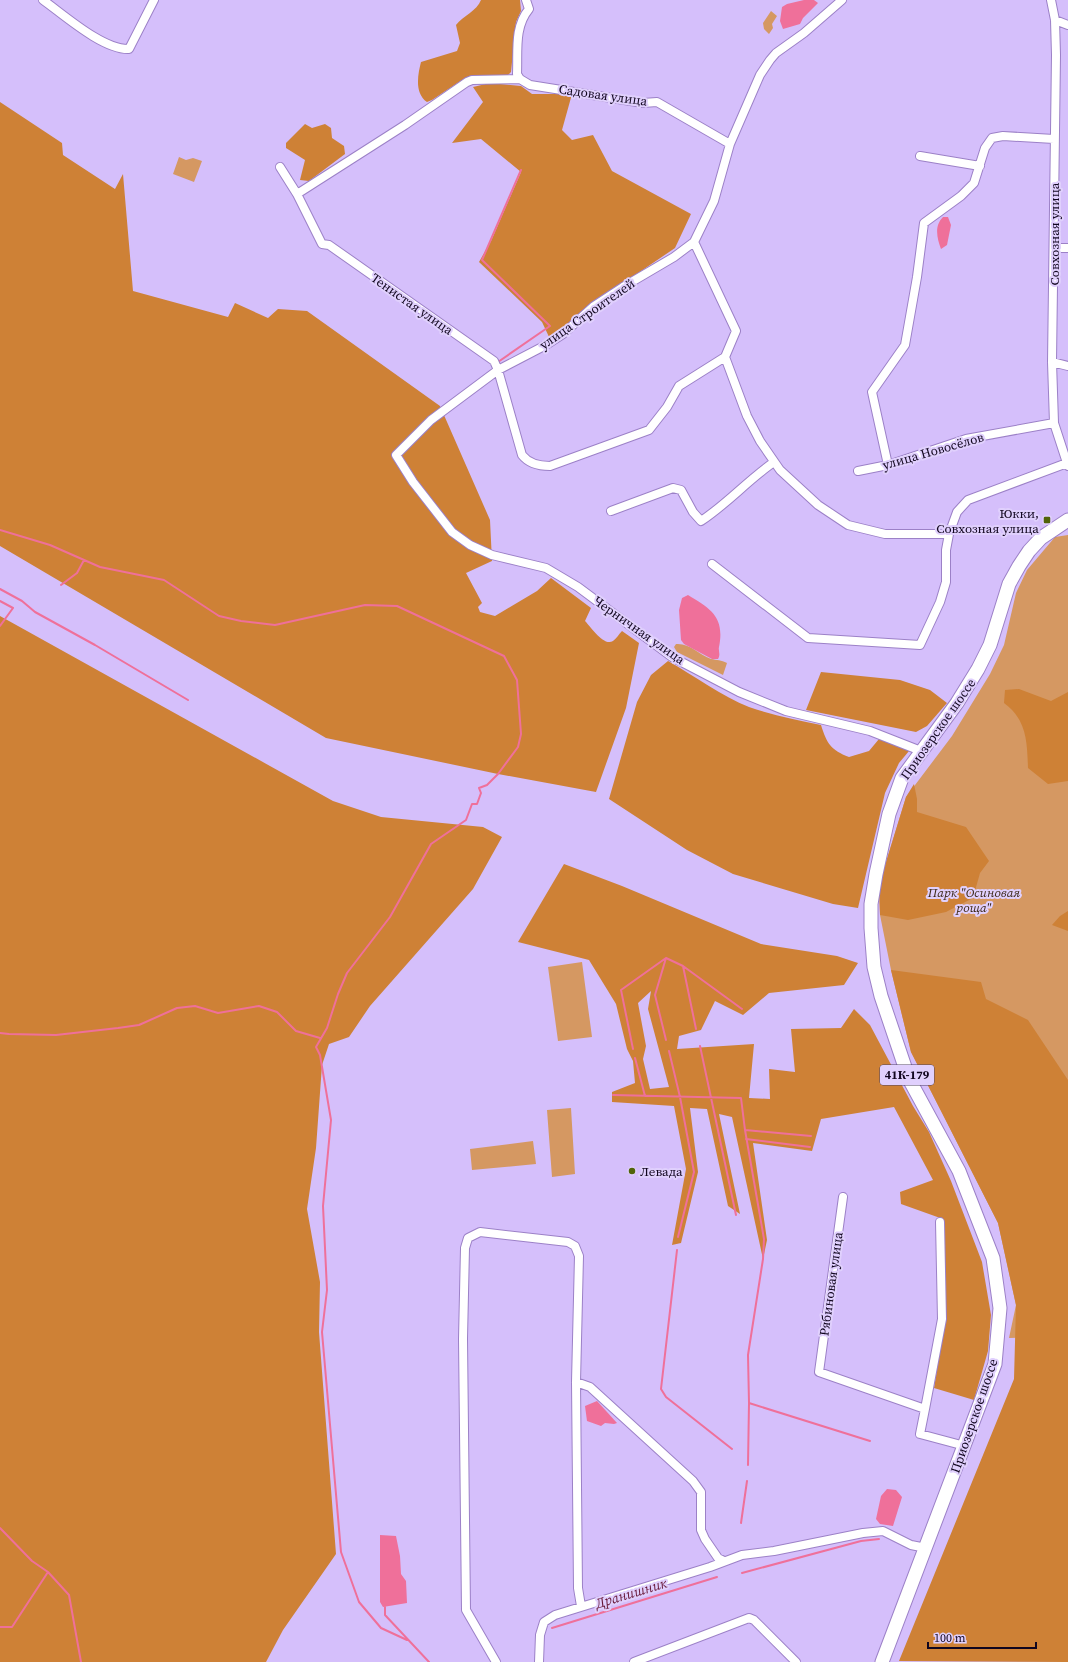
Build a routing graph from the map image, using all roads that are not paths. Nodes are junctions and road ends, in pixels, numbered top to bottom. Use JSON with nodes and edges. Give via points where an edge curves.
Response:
{"nodes":[{"id":1,"x":43,"y":0,"type":"edge"},
{"id":2,"x":154,"y":0,"type":"edge"},
{"id":3,"x":526,"y":0,"type":"edge"},
{"id":4,"x":842,"y":0,"type":"edge"},
{"id":5,"x":1051,"y":0,"type":"edge"},
{"id":6,"x":1055,"y":20,"type":"junction"},
{"id":7,"x":1068,"y":25,"type":"edge"},
{"id":8,"x":520,"y":79,"type":"junction"},
{"id":9,"x":1054,"y":139,"type":"junction"},
{"id":10,"x":730,"y":144,"type":"junction"},
{"id":11,"x":920,"y":156,"type":"dead end"},
{"id":12,"x":980,"y":166,"type":"junction"},
{"id":13,"x":280,"y":167,"type":"dead end"},
{"id":14,"x":297,"y":194,"type":"junction"},
{"id":15,"x":694,"y":242,"type":"junction"},
{"id":16,"x":1054,"y":248,"type":"junction"},
{"id":17,"x":1068,"y":248,"type":"edge"},
{"id":18,"x":725,"y":357,"type":"junction"},
{"id":19,"x":1052,"y":362,"type":"junction"},
{"id":20,"x":1068,"y":366,"type":"edge"},
{"id":21,"x":498,"y":370,"type":"junction"},
{"id":22,"x":1054,"y":423,"type":"junction"},
{"id":23,"x":396,"y":455,"type":"joint"},
{"id":24,"x":774,"y":462,"type":"junction"},
{"id":25,"x":1068,"y":464,"type":"edge"},
{"id":26,"x":888,"y":465,"type":"junction"},
{"id":27,"x":858,"y":471,"type":"dead end"},
{"id":28,"x":611,"y":511,"type":"dead end"},
{"id":29,"x":1068,"y":520,"type":"edge"},
{"id":30,"x":949,"y":534,"type":"junction"},
{"id":31,"x":712,"y":564,"type":"dead end"},
{"id":32,"x":921,"y":751,"type":"junction"},
{"id":33,"x":843,"y":1197,"type":"dead end"},
{"id":34,"x":940,"y":1222,"type":"dead end"},
{"id":35,"x":576,"y":1382,"type":"junction"},
{"id":36,"x":925,"y":1409,"type":"junction"},
{"id":37,"x":965,"y":1446,"type":"junction"},
{"id":38,"x":926,"y":1548,"type":"junction"},
{"id":39,"x":724,"y":1561,"type":"junction"},
{"id":40,"x":581,"y":1606,"type":"junction"},
{"id":41,"x":496,"y":1662,"type":"edge"},
{"id":42,"x":539,"y":1662,"type":"edge"},
{"id":43,"x":634,"y":1662,"type":"edge"},
{"id":44,"x":796,"y":1662,"type":"edge"},
{"id":45,"x":882,"y":1662,"type":"edge"}],
"edges":[{"from":1,"to":2,"type":"street","via":[[88,32],[124,50],[129,49],[134,42]]},
{"from":3,"to":8,"type":"street","via":[[529,9],[520,24],[518,35],[517,74]]},
{"from":4,"to":10,"type":"street","via":[[770,60],[760,75]]},
{"from":5,"to":6,"type":"street","name":"Совхозная улица"},
{"from":6,"to":7,"type":"street"},
{"from":6,"to":9,"type":"street","name":"Совхозная улица"},
{"from":8,"to":10,"type":"street","name":"Садовая улица","via":[[530,85],[609,96],[643,104],[657,102]]},
{"from":8,"to":14,"type":"street","name":"Садовая улица","via":[[467,82]]},
{"from":9,"to":12,"type":"street","via":[[1003,136],[992,138],[985,148]]},
{"from":9,"to":16,"type":"street","name":"Совхозная улица"},
{"from":10,"to":15,"type":"street","via":[[714,201]]},
{"from":11,"to":12,"type":"street"},
{"from":12,"to":26,"type":"street","via":[[974,183],[961,196],[924,223],[905,345],[872,392]]},
{"from":13,"to":14,"type":"street"},
{"from":14,"to":21,"type":"street","name":"Тенистая улица","via":[[322,244],[329,245],[491,358]]},
{"from":15,"to":18,"type":"street","via":[[736,331]]},
{"from":15,"to":21,"type":"street","name":"улица Строителей","via":[[594,306],[563,334]]},
{"from":16,"to":17,"type":"street"},
{"from":16,"to":19,"type":"street","name":"Совхозная улица"},
{"from":18,"to":21,"type":"street","via":[[679,386],[649,430],[550,466],[537,465],[522,455]]},
{"from":18,"to":24,"type":"street","via":[[747,416]]},
{"from":19,"to":20,"type":"street"},
{"from":19,"to":22,"type":"street","name":"Совхозная улица"},
{"from":21,"to":23,"type":"street","name":"улица Строителей","via":[[431,420]]},
{"from":22,"to":25,"type":"street","name":"Совхозная улица"},
{"from":22,"to":26,"type":"street","name":"улица Новосёлов","via":[[966,439]]},
{"from":23,"to":32,"type":"street","name":"Черничная улица","via":[[413,482],[452,532],[470,545],[492,555],[546,568],[578,587],[672,657],[739,692],[786,711],[870,731]]},
{"from":24,"to":28,"type":"street","via":[[701,521],[681,490],[673,488]]},
{"from":24,"to":30,"type":"street","via":[[818,505],[848,525],[891,535]]},
{"from":25,"to":30,"type":"street","via":[[968,500],[957,512]]},
{"from":26,"to":27,"type":"street","name":"улица Новосёлов"},
{"from":29,"to":32,"type":"main road","name":"Приозерское шоссе","number":"41К-179","via":[[1041,538],[1019,566],[1009,584],[990,645],[978,669],[957,703]]},
{"from":30,"to":31,"type":"street","via":[[946,582],[940,602],[920,645],[808,638]]},
{"from":32,"to":37,"type":"main road","name":"Приозерское шоссе","number":"41К-179","via":[[902,778],[889,814],[871,904],[871,928],[874,967],[909,1079],[959,1171],[993,1258],[1000,1308],[995,1364]]},
{"from":33,"to":36,"type":"street","name":"Рябиновая улица","via":[[819,1372]]},
{"from":34,"to":36,"type":"street","via":[[942,1319]]},
{"from":35,"to":39,"type":"street","via":[[590,1387],[693,1481],[701,1492],[701,1530],[718,1558]]},
{"from":35,"to":40,"type":"street","via":[[578,1588]]},
{"from":35,"to":41,"type":"street","via":[[579,1256],[575,1246],[568,1242],[480,1232],[468,1238],[465,1248],[463,1339],[466,1610]]},
{"from":36,"to":37,"type":"street","via":[[920,1434]]},
{"from":37,"to":38,"type":"main road","name":"Приозерское шоссе","number":"41К-179"},
{"from":38,"to":39,"type":"street","via":[[911,1545],[883,1531],[742,1555]]},
{"from":38,"to":45,"type":"main road","name":"Приозерское шоссе","number":"41К-179"},
{"from":39,"to":40,"type":"street"},
{"from":40,"to":42,"type":"street","via":[[555,1615],[544,1622],[540,1635]]},
{"from":43,"to":44,"type":"street","via":[[749,1618]]}]}
